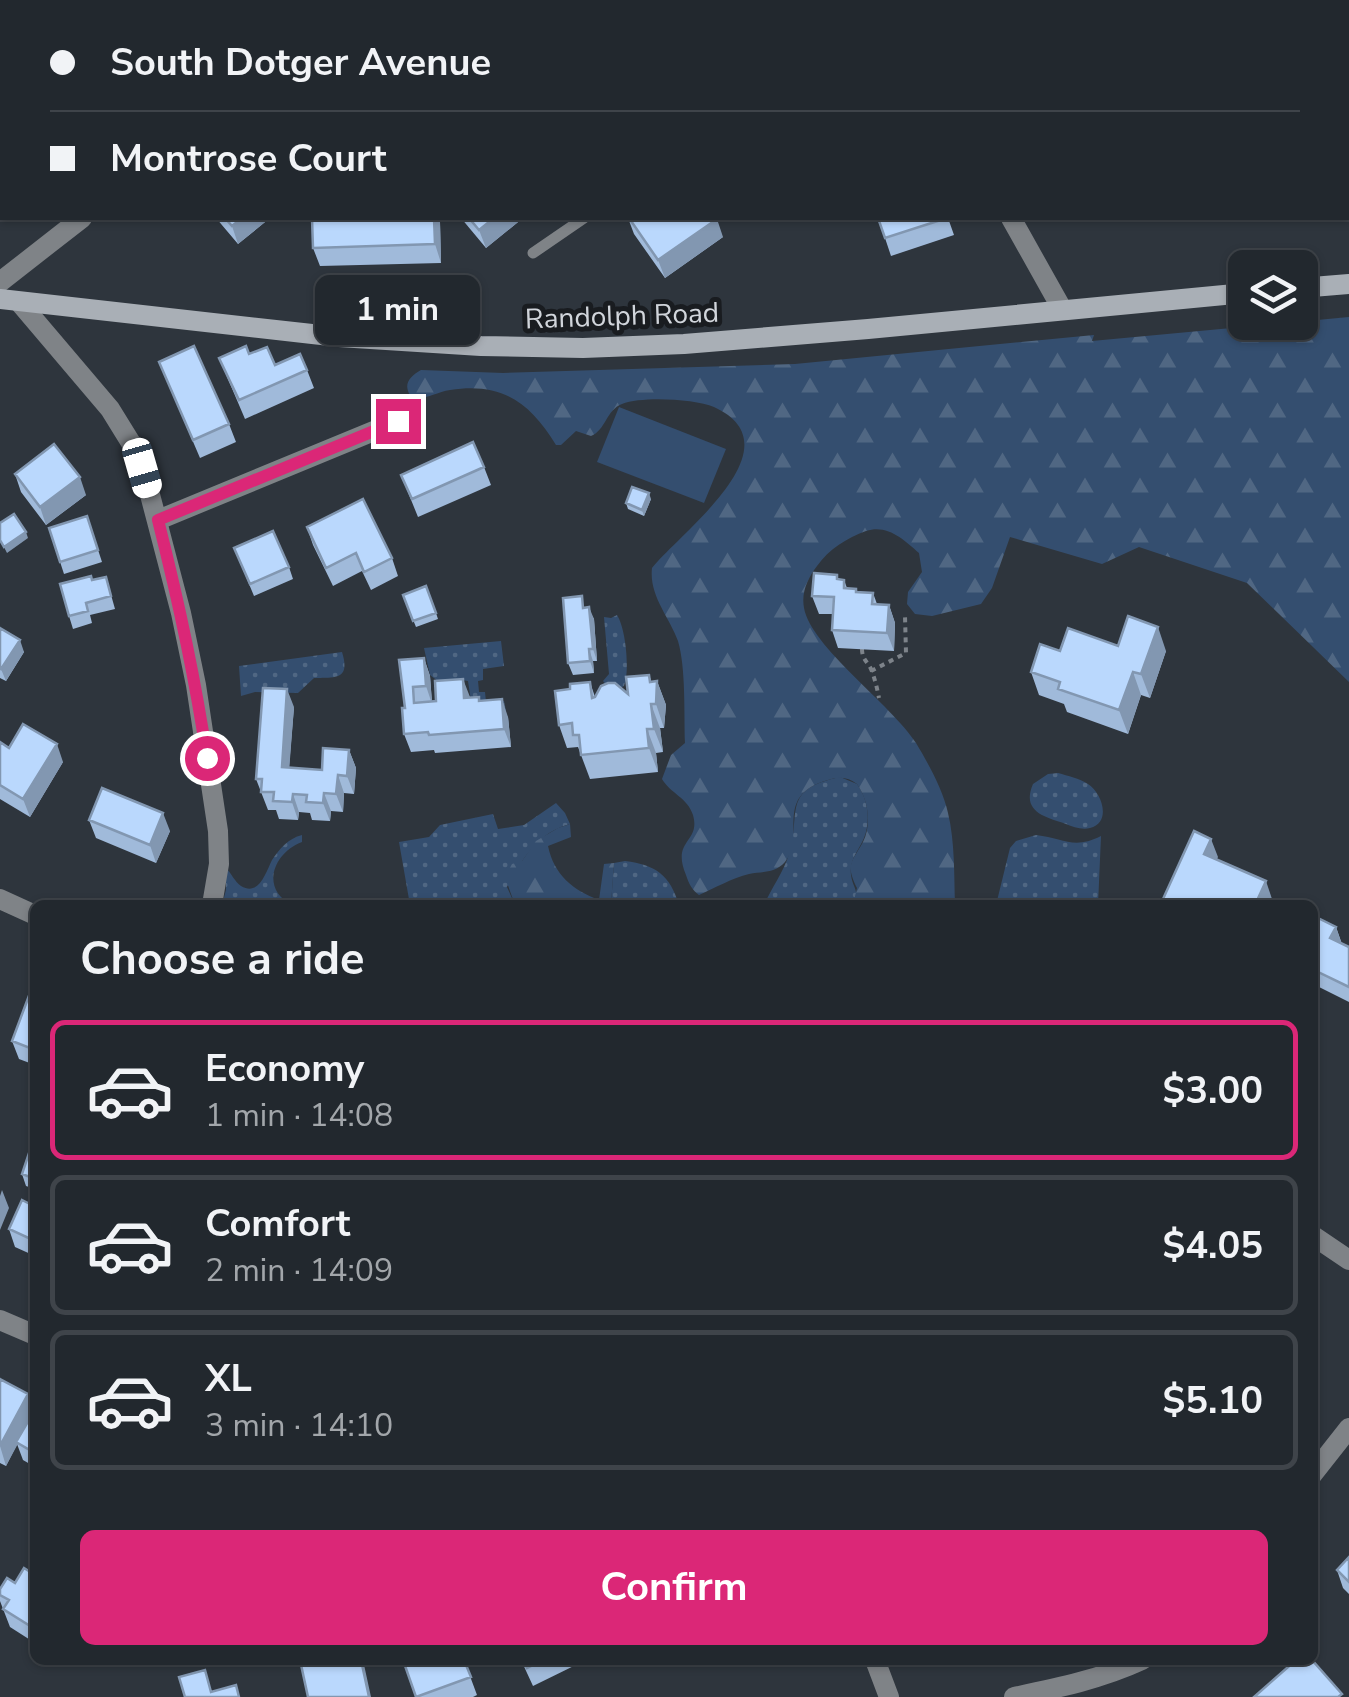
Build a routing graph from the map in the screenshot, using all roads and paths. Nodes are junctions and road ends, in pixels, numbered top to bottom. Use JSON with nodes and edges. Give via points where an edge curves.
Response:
{"nodes":[{"id":1,"x":79,"y":220,"type":"edge"},
{"id":2,"x":581,"y":220,"type":"edge"},
{"id":3,"x":1012,"y":220,"type":"edge"},
{"id":4,"x":533,"y":253,"type":"dead end"},
{"id":5,"x":0,"y":282,"type":"edge"},
{"id":6,"x":1349,"y":284,"type":"edge"},
{"id":7,"x":1318,"y":287,"type":"edge"},
{"id":8,"x":1228,"y":295,"type":"edge"},
{"id":9,"x":10,"y":301,"type":"edge"},
{"id":10,"x":1062,"y":310,"type":"junction"},
{"id":11,"x":398,"y":421,"type":"dead end"},
{"id":12,"x":158,"y":520,"type":"junction"},
{"id":13,"x":905,"y":616,"type":"dead end"},
{"id":14,"x":862,"y":650,"type":"edge"},
{"id":15,"x":906,"y":653,"type":"junction"},
{"id":16,"x":916,"y":655,"type":"dead end"},
{"id":17,"x":871,"y":671,"type":"junction"},
{"id":18,"x":878,"y":698,"type":"dead end"},
{"id":19,"x":0,"y":899,"type":"edge"},
{"id":20,"x":213,"y":900,"type":"edge"},
{"id":21,"x":30,"y":913,"type":"edge"},
{"id":22,"x":1318,"y":1239,"type":"edge"},
{"id":23,"x":1349,"y":1260,"type":"edge"},
{"id":24,"x":0,"y":1320,"type":"edge"},
{"id":25,"x":30,"y":1333,"type":"edge"},
{"id":26,"x":1349,"y":1428,"type":"edge"},
{"id":27,"x":1318,"y":1467,"type":"edge"},
{"id":28,"x":877,"y":1665,"type":"edge"},
{"id":29,"x":1131,"y":1665,"type":"edge"},
{"id":30,"x":889,"y":1697,"type":"edge"},
{"id":31,"x":1014,"y":1697,"type":"edge"}],
"edges":[{"from":1,"to":5,"type":"street"},
{"from":2,"to":4,"type":"lane"},
{"from":3,"to":10,"type":"street"},
{"from":6,"to":7,"type":"main road"},
{"from":8,"to":10,"type":"main road","name":"Randolph Road"},
{"from":9,"to":10,"type":"main road","name":"Randolph Road","via":[[340,337],[582,348]]},
{"from":9,"to":12,"type":"street","via":[[110,409],[131,442]]},
{"from":11,"to":12,"type":"street"},
{"from":12,"to":20,"type":"street","via":[[196,685],[218,831]]},
{"from":13,"to":15,"type":"path"},
{"from":14,"to":17,"type":"path"},
{"from":15,"to":16,"type":"path"},
{"from":15,"to":17,"type":"path"},
{"from":17,"to":18,"type":"path"},
{"from":19,"to":21,"type":"street"},
{"from":22,"to":23,"type":"street"},
{"from":24,"to":25,"type":"street"},
{"from":26,"to":27,"type":"street"},
{"from":28,"to":30,"type":"street"},
{"from":29,"to":31,"type":"street"}]}
